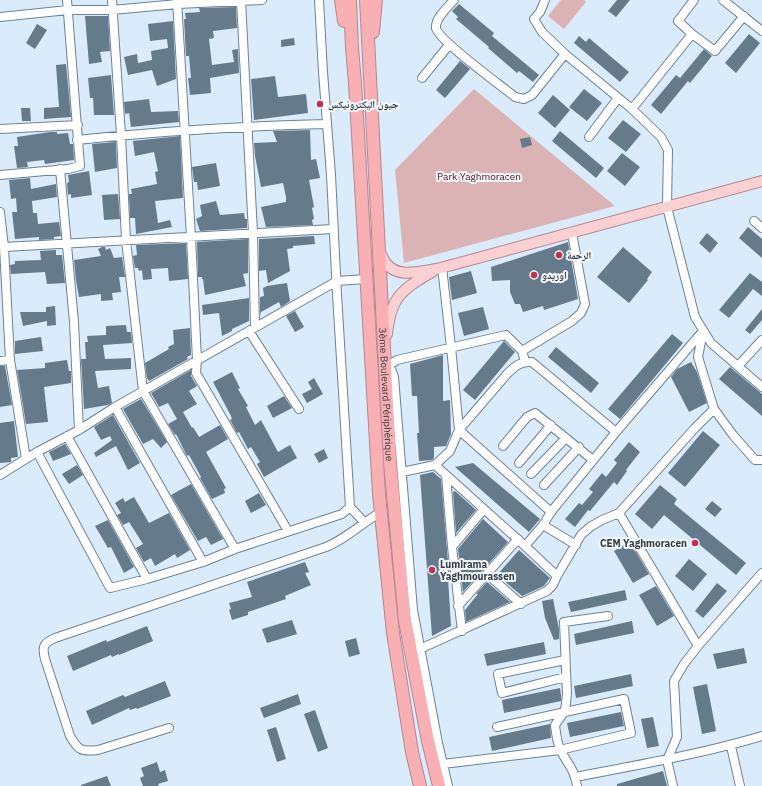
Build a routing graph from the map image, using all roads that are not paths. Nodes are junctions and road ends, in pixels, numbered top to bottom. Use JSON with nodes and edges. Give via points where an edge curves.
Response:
{"nodes":[{"id":1,"x":67,"y":0,"type":"edge"},
{"id":2,"x":112,"y":0,"type":"edge"},
{"id":3,"x":262,"y":0,"type":"edge"},
{"id":4,"x":319,"y":0,"type":"edge"},
{"id":5,"x":341,"y":0,"type":"edge"},
{"id":6,"x":350,"y":0,"type":"edge"},
{"id":7,"x":366,"y":0,"type":"edge"},
{"id":8,"x":376,"y":0,"type":"edge"},
{"id":9,"x":454,"y":0,"type":"edge"},
{"id":10,"x":545,"y":0,"type":"edge"},
{"id":11,"x":723,"y":0,"type":"edge"},
{"id":12,"x":241,"y":1,"type":"edge"},
{"id":13,"x":692,"y":1,"type":"edge"},
{"id":14,"x":177,"y":2,"type":"edge"},
{"id":15,"x":68,"y":10,"type":"junction"},
{"id":16,"x":112,"y":10,"type":"junction"},
{"id":17,"x":744,"y":16,"type":"junction"},
{"id":18,"x":0,"y":17,"type":"edge"},
{"id":19,"x":762,"y":31,"type":"edge"},
{"id":20,"x":692,"y":34,"type":"junction"},
{"id":21,"x":369,"y":45,"type":"junction"},
{"id":22,"x":449,"y":45,"type":"junction"},
{"id":23,"x":352,"y":48,"type":"junction"},
{"id":24,"x":565,"y":54,"type":"junction"},
{"id":25,"x":422,"y":78,"type":"dead end"},
{"id":26,"x":618,"y":98,"type":"junction"},
{"id":27,"x":632,"y":109,"type":"junction"},
{"id":28,"x":327,"y":124,"type":"junction"},
{"id":29,"x":78,"y":125,"type":"junction"},
{"id":30,"x":247,"y":126,"type":"junction"},
{"id":31,"x":0,"y":129,"type":"edge"},
{"id":32,"x":184,"y":129,"type":"junction"},
{"id":33,"x":121,"y":135,"type":"junction"},
{"id":34,"x":589,"y":137,"type":"dead end"},
{"id":35,"x":77,"y":140,"type":"junction"},
{"id":36,"x":60,"y":169,"type":"junction"},
{"id":37,"x":0,"y":174,"type":"edge"},
{"id":38,"x":762,"y":181,"type":"edge"},
{"id":39,"x":666,"y":207,"type":"junction"},
{"id":40,"x":0,"y":212,"type":"edge"},
{"id":41,"x":754,"y":221,"type":"dead end"},
{"id":42,"x":762,"y":228,"type":"edge"},
{"id":43,"x":333,"y":229,"type":"junction"},
{"id":44,"x":253,"y":233,"type":"junction"},
{"id":45,"x":572,"y":233,"type":"junction"},
{"id":46,"x":191,"y":237,"type":"junction"},
{"id":47,"x":126,"y":240,"type":"junction"},
{"id":48,"x":67,"y":244,"type":"junction"},
{"id":49,"x":4,"y":247,"type":"junction"},
{"id":50,"x":380,"y":251,"type":"junction"},
{"id":51,"x":439,"y":268,"type":"junction"},
{"id":52,"x":366,"y":279,"type":"junction"},
{"id":53,"x":337,"y":281,"type":"junction"},
{"id":54,"x":252,"y":329,"type":"junction"},
{"id":55,"x":703,"y":331,"type":"junction"},
{"id":56,"x":762,"y":340,"type":"edge"},
{"id":57,"x":451,"y":347,"type":"junction"},
{"id":58,"x":522,"y":351,"type":"junction"},
{"id":59,"x":10,"y":360,"type":"junction"},
{"id":60,"x":197,"y":360,"type":"junction"},
{"id":61,"x":0,"y":361,"type":"edge"},
{"id":62,"x":526,"y":361,"type":"junction"},
{"id":63,"x":387,"y":364,"type":"junction"},
{"id":64,"x":738,"y":366,"type":"junction"},
{"id":65,"x":762,"y":386,"type":"edge"},
{"id":66,"x":143,"y":391,"type":"junction"},
{"id":67,"x":115,"y":407,"type":"junction"},
{"id":68,"x":299,"y":409,"type":"dead end"},
{"id":69,"x":714,"y":409,"type":"junction"},
{"id":70,"x":551,"y":425,"type":"junction"},
{"id":71,"x":78,"y":430,"type":"junction"},
{"id":72,"x":459,"y":430,"type":"junction"},
{"id":73,"x":616,"y":432,"type":"junction"},
{"id":74,"x":68,"y":436,"type":"junction"},
{"id":75,"x":566,"y":438,"type":"junction"},
{"id":76,"x":503,"y":446,"type":"dead end"},
{"id":77,"x":579,"y":447,"type":"junction"},
{"id":78,"x":37,"y":452,"type":"junction"},
{"id":79,"x":26,"y":459,"type":"junction"},
{"id":80,"x":593,"y":460,"type":"junction"},
{"id":81,"x":762,"y":460,"type":"edge"},
{"id":82,"x":518,"y":463,"type":"dead end"},
{"id":83,"x":436,"y":465,"type":"junction"},
{"id":84,"x":402,"y":472,"type":"junction"},
{"id":85,"x":0,"y":474,"type":"edge"},
{"id":86,"x":531,"y":474,"type":"dead end"},
{"id":87,"x":446,"y":475,"type":"junction"},
{"id":88,"x":544,"y":485,"type":"dead end"},
{"id":89,"x":350,"y":507,"type":"junction"},
{"id":90,"x":484,"y":509,"type":"junction"},
{"id":91,"x":381,"y":512,"type":"junction"},
{"id":92,"x":551,"y":512,"type":"junction"},
{"id":93,"x":619,"y":513,"type":"junction"},
{"id":94,"x":364,"y":522,"type":"junction"},
{"id":95,"x":543,"y":525,"type":"junction"},
{"id":96,"x":288,"y":531,"type":"junction"},
{"id":97,"x":518,"y":539,"type":"junction"},
{"id":98,"x":576,"y":545,"type":"junction"},
{"id":99,"x":525,"y":546,"type":"junction"},
{"id":100,"x":452,"y":547,"type":"junction"},
{"id":101,"x":235,"y":549,"type":"junction"},
{"id":102,"x":203,"y":562,"type":"junction"},
{"id":103,"x":762,"y":573,"type":"edge"},
{"id":104,"x":487,"y":574,"type":"junction"},
{"id":105,"x":557,"y":576,"type":"junction"},
{"id":106,"x":147,"y":579,"type":"junction"},
{"id":107,"x":521,"y":604,"type":"junction"},
{"id":108,"x":458,"y":606,"type":"junction"},
{"id":109,"x":608,"y":616,"type":"dead end"},
{"id":110,"x":462,"y":631,"type":"junction"},
{"id":111,"x":698,"y":646,"type":"junction"},
{"id":112,"x":420,"y":648,"type":"junction"},
{"id":113,"x":566,"y":660,"type":"junction"},
{"id":114,"x":566,"y":677,"type":"junction"},
{"id":115,"x":565,"y":711,"type":"junction"},
{"id":116,"x":497,"y":727,"type":"dead end"},
{"id":117,"x":170,"y":728,"type":"dead end"},
{"id":118,"x":762,"y":736,"type":"edge"},
{"id":119,"x":731,"y":746,"type":"junction"},
{"id":120,"x":560,"y":750,"type":"junction"},
{"id":121,"x":667,"y":760,"type":"junction"},
{"id":122,"x":443,"y":764,"type":"junction"},
{"id":123,"x":575,"y":777,"type":"junction"},
{"id":124,"x":420,"y":786,"type":"edge"},
{"id":125,"x":439,"y":786,"type":"edge"},
{"id":126,"x":448,"y":786,"type":"edge"},
{"id":127,"x":576,"y":786,"type":"edge"},
{"id":128,"x":672,"y":786,"type":"edge"},
{"id":129,"x":740,"y":786,"type":"edge"}],
"edges":[{"from":1,"to":15,"type":"street"},
{"from":2,"to":16,"type":"street"},
{"from":3,"to":12,"type":"street"},
{"from":4,"to":28,"type":"street"},
{"from":5,"to":23,"type":"highway","via":[[346,33]]},
{"from":6,"to":23,"type":"highway","name":"3ème Boulevard Périphérique"},
{"from":7,"to":21,"type":"highway","name":"3ème Boulevard Périphérique"},
{"from":8,"to":21,"type":"highway","via":[[374,30]]},
{"from":9,"to":22,"type":"street","via":[[437,22],[436,28]]},
{"from":10,"to":24,"type":"street","via":[[534,19],[542,32]]},
{"from":11,"to":17,"type":"street"},
{"from":12,"to":14,"type":"street"},
{"from":12,"to":30,"type":"street"},
{"from":13,"to":20,"type":"street","via":[[678,21]]},
{"from":14,"to":16,"type":"street"},
{"from":14,"to":32,"type":"street"},
{"from":15,"to":16,"type":"street"},
{"from":15,"to":18,"type":"street"},
{"from":15,"to":29,"type":"street"},
{"from":16,"to":33,"type":"street"},
{"from":17,"to":19,"type":"street"},
{"from":17,"to":20,"type":"street","via":[[715,51]]},
{"from":20,"to":27,"type":"street"},
{"from":21,"to":50,"type":"highway","name":"3ème Boulevard Périphérique"},
{"from":22,"to":24,"type":"street","via":[[520,99],[532,95]]},
{"from":22,"to":25,"type":"street"},
{"from":23,"to":52,"type":"highway","name":"3ème Boulevard Périphérique"},
{"from":24,"to":26,"type":"street"},
{"from":26,"to":27,"type":"street"},
{"from":26,"to":34,"type":"street"},
{"from":27,"to":39,"type":"street","via":[[661,137],[668,150]]},
{"from":28,"to":30,"type":"street"},
{"from":28,"to":43,"type":"street"},
{"from":29,"to":31,"type":"street"},
{"from":29,"to":35,"type":"street"},
{"from":30,"to":32,"type":"street"},
{"from":30,"to":44,"type":"street"},
{"from":32,"to":33,"type":"street"},
{"from":32,"to":46,"type":"street"},
{"from":33,"to":35,"type":"street"},
{"from":33,"to":47,"type":"street"},
{"from":35,"to":36,"type":"street","via":[[80,166]]},
{"from":36,"to":37,"type":"street"},
{"from":36,"to":48,"type":"street"},
{"from":38,"to":39,"type":"main road"},
{"from":39,"to":45,"type":"main road"},
{"from":39,"to":55,"type":"street","via":[[696,317]]},
{"from":40,"to":49,"type":"street"},
{"from":41,"to":42,"type":"street"},
{"from":43,"to":44,"type":"street"},
{"from":43,"to":53,"type":"street"},
{"from":44,"to":46,"type":"street"},
{"from":44,"to":54,"type":"street"},
{"from":45,"to":51,"type":"main road"},
{"from":45,"to":58,"type":"street","via":[[585,304],[581,313],[572,321]]},
{"from":46,"to":47,"type":"street"},
{"from":46,"to":60,"type":"street"},
{"from":47,"to":48,"type":"street"},
{"from":47,"to":66,"type":"street"},
{"from":48,"to":49,"type":"street"},
{"from":48,"to":71,"type":"street","via":[[74,322]]},
{"from":49,"to":59,"type":"street"},
{"from":50,"to":51,"type":"main road","via":[[386,263],[399,272]]},
{"from":50,"to":63,"type":"highway","name":"3ème Boulevard Périphérique"},
{"from":51,"to":57,"type":"street"},
{"from":51,"to":63,"type":"main road","via":[[407,288],[395,300],[389,316]]},
{"from":52,"to":53,"type":"street"},
{"from":52,"to":91,"type":"highway","name":"3ème Boulevard Périphérique"},
{"from":53,"to":54,"type":"street"},
{"from":53,"to":89,"type":"street"},
{"from":54,"to":60,"type":"street"},
{"from":54,"to":68,"type":"street"},
{"from":55,"to":64,"type":"street","via":[[711,343]]},
{"from":55,"to":69,"type":"street","via":[[698,357]]},
{"from":55,"to":73,"type":"street"},
{"from":56,"to":64,"type":"street"},
{"from":57,"to":58,"type":"street","via":[[506,335]]},
{"from":57,"to":63,"type":"street"},
{"from":57,"to":72,"type":"street"},
{"from":58,"to":62,"type":"street"},
{"from":59,"to":61,"type":"street"},
{"from":59,"to":79,"type":"street"},
{"from":60,"to":66,"type":"street"},
{"from":60,"to":96,"type":"street","via":[[196,373]]},
{"from":62,"to":72,"type":"street","via":[[507,374]]},
{"from":62,"to":73,"type":"street","via":[[532,362]]},
{"from":63,"to":84,"type":"street","via":[[394,377]]},
{"from":63,"to":125,"type":"highway","name":"3ème Boulevard Périphérique","via":[[390,463],[405,621]]},
{"from":64,"to":65,"type":"street"},
{"from":66,"to":67,"type":"street"},
{"from":66,"to":101,"type":"street"},
{"from":67,"to":71,"type":"street"},
{"from":67,"to":102,"type":"street"},
{"from":69,"to":81,"type":"street","via":[[733,436],[755,460]]},
{"from":69,"to":93,"type":"street"},
{"from":70,"to":75,"type":"street"},
{"from":70,"to":76,"type":"street","via":[[535,413],[527,417]]},
{"from":70,"to":82,"type":"street"},
{"from":71,"to":74,"type":"street"},
{"from":72,"to":83,"type":"street","via":[[450,451]]},
{"from":72,"to":92,"type":"street"},
{"from":73,"to":80,"type":"street"},
{"from":74,"to":78,"type":"street"},
{"from":74,"to":106,"type":"street"},
{"from":75,"to":77,"type":"street"},
{"from":75,"to":86,"type":"street"},
{"from":77,"to":80,"type":"street"},
{"from":77,"to":88,"type":"street"},
{"from":78,"to":79,"type":"street"},
{"from":78,"to":106,"type":"street","via":[[110,588]]},
{"from":79,"to":85,"type":"street"},
{"from":80,"to":92,"type":"street"},
{"from":83,"to":84,"type":"street"},
{"from":83,"to":87,"type":"street"},
{"from":84,"to":112,"type":"street","via":[[413,610]]},
{"from":87,"to":90,"type":"street"},
{"from":87,"to":100,"type":"street"},
{"from":89,"to":94,"type":"street"},
{"from":89,"to":96,"type":"street","via":[[342,514]]},
{"from":90,"to":97,"type":"street"},
{"from":90,"to":100,"type":"street"},
{"from":91,"to":94,"type":"street"},
{"from":91,"to":124,"type":"highway","name":"3ème Boulevard Périphérique","via":[[393,633]]},
{"from":92,"to":95,"type":"street"},
{"from":93,"to":98,"type":"street","via":[[590,527],[581,535]]},
{"from":93,"to":111,"type":"street"},
{"from":94,"to":117,"type":"street","via":[[339,542],[326,547],[55,638],[45,644],[43,651],[49,673],[70,736],[80,750],[98,750]]},
{"from":95,"to":98,"type":"street"},
{"from":95,"to":99,"type":"street"},
{"from":96,"to":101,"type":"street"},
{"from":97,"to":99,"type":"street"},
{"from":97,"to":104,"type":"street"},
{"from":98,"to":105,"type":"street"},
{"from":99,"to":105,"type":"street"},
{"from":100,"to":108,"type":"street"},
{"from":101,"to":102,"type":"street"},
{"from":102,"to":106,"type":"street"},
{"from":103,"to":111,"type":"street"},
{"from":104,"to":107,"type":"street"},
{"from":104,"to":108,"type":"street"},
{"from":105,"to":107,"type":"street","via":[[548,591]]},
{"from":107,"to":110,"type":"street"},
{"from":108,"to":110,"type":"street"},
{"from":109,"to":113,"type":"street","via":[[564,622]]},
{"from":110,"to":112,"type":"street"},
{"from":111,"to":121,"type":"street","via":[[674,680],[677,736]]},
{"from":112,"to":122,"type":"street"},
{"from":113,"to":114,"type":"street"},
{"from":113,"to":114,"type":"street","via":[[498,674],[502,693]]},
{"from":114,"to":115,"type":"street"},
{"from":115,"to":116,"type":"street"},
{"from":115,"to":120,"type":"street","via":[[554,725]]},
{"from":115,"to":120,"type":"street","via":[[624,699],[631,733]]},
{"from":118,"to":119,"type":"street"},
{"from":119,"to":121,"type":"street"},
{"from":119,"to":129,"type":"street"},
{"from":120,"to":122,"type":"street"},
{"from":120,"to":123,"type":"street"},
{"from":121,"to":123,"type":"street"},
{"from":121,"to":128,"type":"street"},
{"from":122,"to":126,"type":"street"},
{"from":123,"to":127,"type":"street"}]}
